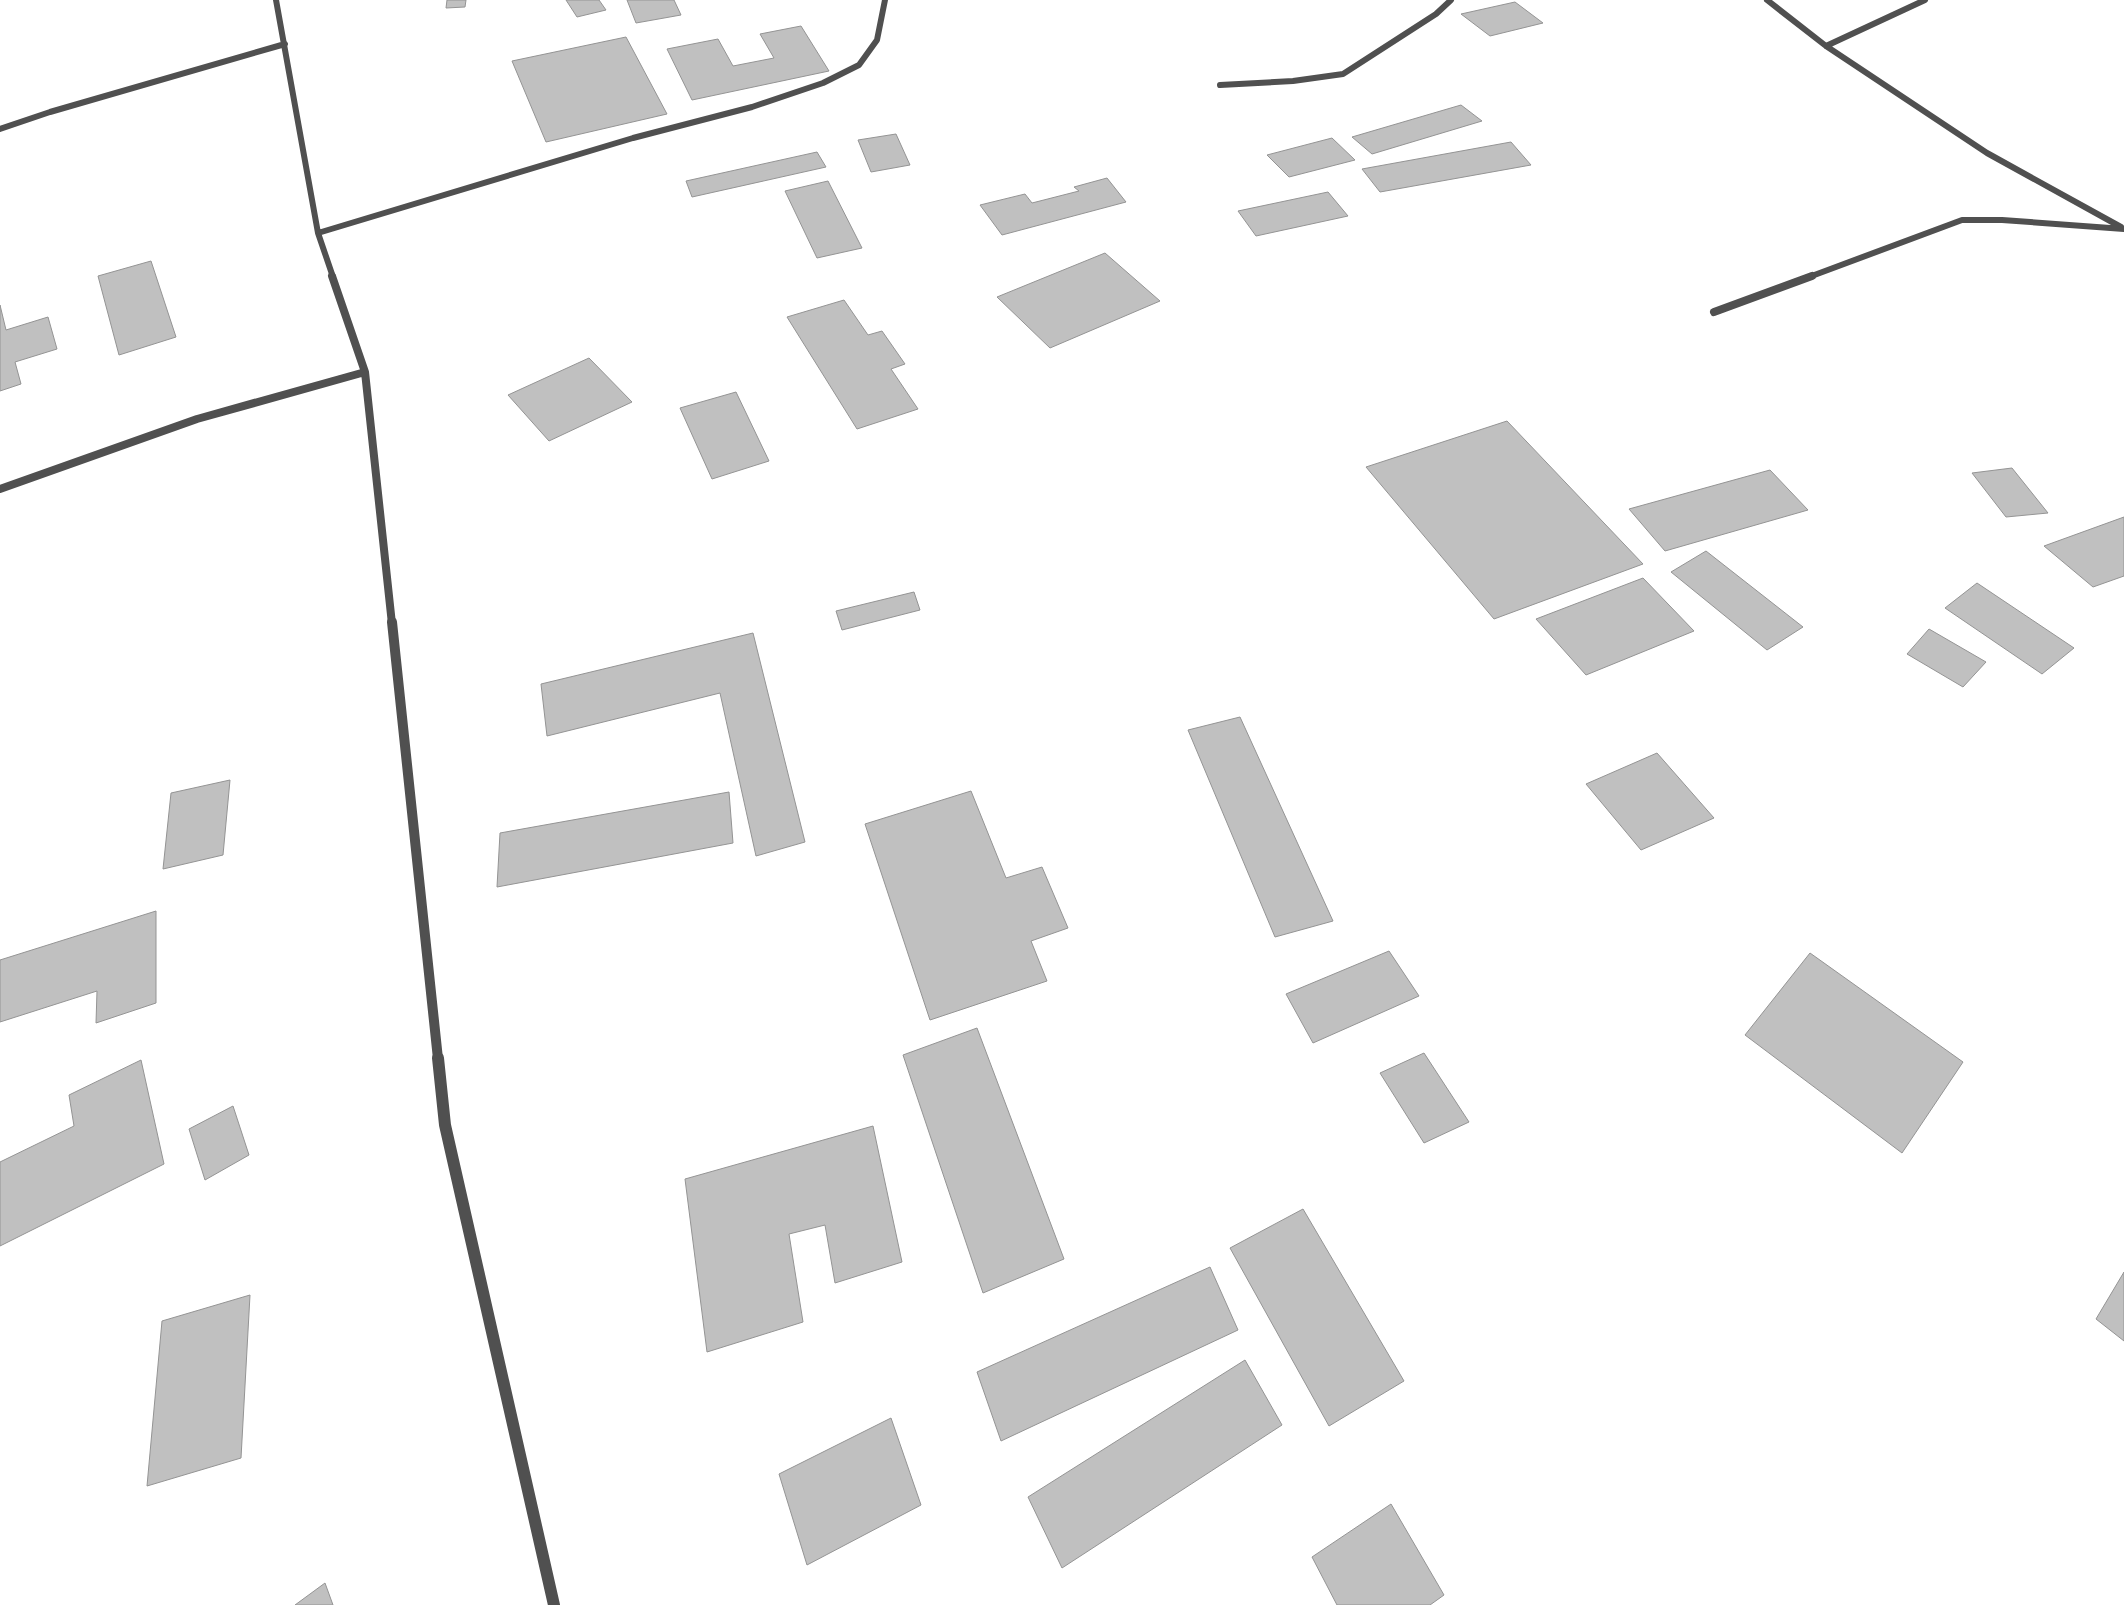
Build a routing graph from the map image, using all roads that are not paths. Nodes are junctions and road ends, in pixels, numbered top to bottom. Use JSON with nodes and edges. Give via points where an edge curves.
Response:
{"nodes":[{"id":1,"x":276,"y":0,"type":"edge"},
{"id":2,"x":885,"y":0,"type":"edge"},
{"id":3,"x":1450,"y":0,"type":"edge"},
{"id":4,"x":1767,"y":0,"type":"edge"},
{"id":5,"x":1925,"y":0,"type":"edge"},
{"id":6,"x":285,"y":44,"type":"junction"},
{"id":7,"x":1826,"y":46,"type":"junction"},
{"id":8,"x":1220,"y":85,"type":"dead end"},
{"id":9,"x":0,"y":129,"type":"edge"},
{"id":10,"x":2124,"y":229,"type":"edge"},
{"id":11,"x":318,"y":233,"type":"junction"},
{"id":12,"x":1714,"y":312,"type":"dead end"},
{"id":13,"x":365,"y":372,"type":"junction"},
{"id":14,"x":0,"y":489,"type":"edge"},
{"id":15,"x":554,"y":1605,"type":"edge"}],
"edges":[{"from":1,"to":6,"type":"street"},
{"from":2,"to":11,"type":"street","via":[[876,40],[859,65],[823,83],[752,107],[633,138]]},
{"from":3,"to":8,"type":"street","via":[[1436,14],[1343,74],[1293,81]]},
{"from":4,"to":7,"type":"street"},
{"from":5,"to":7,"type":"street"},
{"from":6,"to":9,"type":"street"},
{"from":6,"to":11,"type":"street"},
{"from":7,"to":10,"type":"street","via":[[1987,153]]},
{"from":10,"to":12,"type":"street","via":[[1962,220]]},
{"from":11,"to":13,"type":"street"},
{"from":13,"to":14,"type":"street","via":[[197,419]]},
{"from":13,"to":15,"type":"street","via":[[444,1126]]}]}
